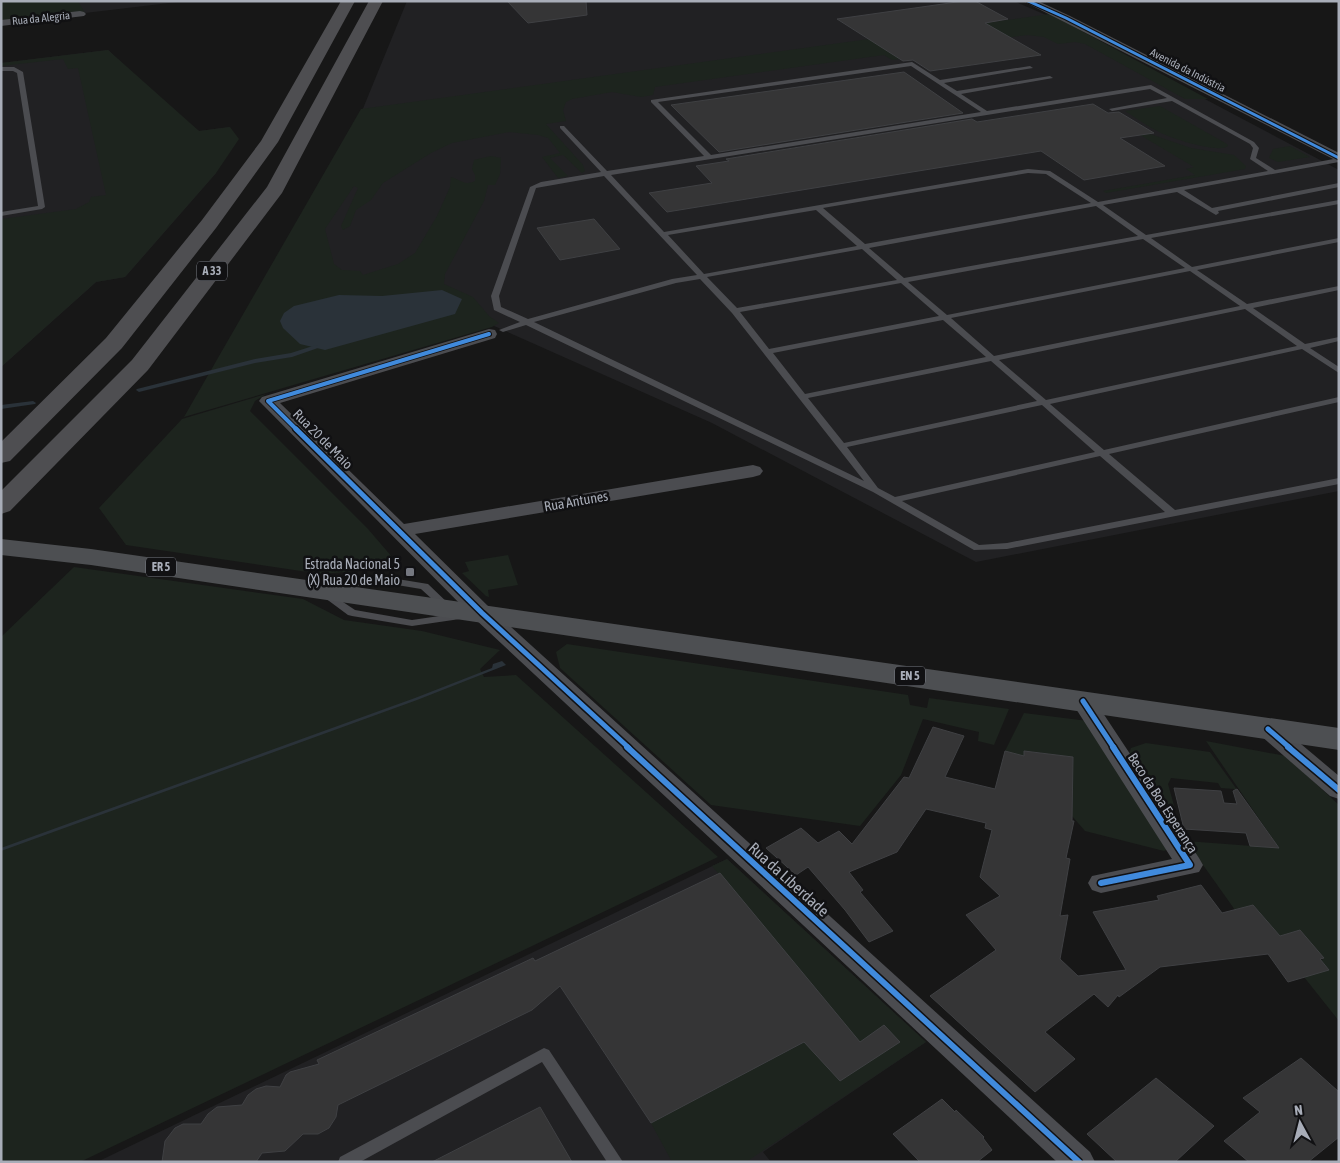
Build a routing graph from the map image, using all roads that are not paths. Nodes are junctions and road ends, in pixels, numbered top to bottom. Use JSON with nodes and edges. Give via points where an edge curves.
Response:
{"nodes":[{"id":1,"x":348,"y":1,"type":"edge"},
{"id":2,"x":376,"y":1,"type":"edge"},
{"id":3,"x":1028,"y":1,"type":"edge"},
{"id":4,"x":80,"y":14,"type":"dead end"},
{"id":5,"x":1,"y":22,"type":"edge"},
{"id":6,"x":1023,"y":63,"type":"dead end"},
{"id":7,"x":1030,"y":68,"type":"dead end"},
{"id":8,"x":1,"y":69,"type":"edge"},
{"id":9,"x":1040,"y":73,"type":"dead end"},
{"id":10,"x":932,"y":77,"type":"junction"},
{"id":11,"x":1050,"y":78,"type":"dead end"},
{"id":12,"x":939,"y":82,"type":"junction"},
{"id":13,"x":948,"y":88,"type":"junction"},
{"id":14,"x":956,"y":93,"type":"junction"},
{"id":15,"x":1172,"y":99,"type":"junction"},
{"id":16,"x":1112,"y":108,"type":"dead end"},
{"id":17,"x":986,"y":113,"type":"junction"},
{"id":18,"x":562,"y":127,"type":"dead end"},
{"id":19,"x":709,"y":157,"type":"junction"},
{"id":20,"x":1339,"y":159,"type":"edge"},
{"id":21,"x":1274,"y":172,"type":"junction"},
{"id":22,"x":606,"y":174,"type":"junction"},
{"id":23,"x":1339,"y":185,"type":"edge"},
{"id":24,"x":1179,"y":190,"type":"junction"},
{"id":25,"x":1339,"y":202,"type":"edge"},
{"id":26,"x":1097,"y":204,"type":"junction"},
{"id":27,"x":817,"y":207,"type":"junction"},
{"id":28,"x":1212,"y":210,"type":"junction"},
{"id":29,"x":1,"y":214,"type":"edge"},
{"id":30,"x":1229,"y":222,"type":"junction"},
{"id":31,"x":662,"y":234,"type":"junction"},
{"id":32,"x":1146,"y":237,"type":"junction"},
{"id":33,"x":1339,"y":240,"type":"edge"},
{"id":34,"x":862,"y":247,"type":"junction"},
{"id":35,"x":1192,"y":269,"type":"junction"},
{"id":36,"x":702,"y":276,"type":"junction"},
{"id":37,"x":901,"y":281,"type":"junction"},
{"id":38,"x":1339,"y":288,"type":"edge"},
{"id":39,"x":1245,"y":308,"type":"junction"},
{"id":40,"x":735,"y":311,"type":"junction"},
{"id":41,"x":944,"y":318,"type":"junction"},
{"id":42,"x":527,"y":322,"type":"junction"},
{"id":43,"x":496,"y":332,"type":"joint"},
{"id":44,"x":1339,"y":339,"type":"edge"},
{"id":45,"x":1303,"y":347,"type":"junction"},
{"id":46,"x":768,"y":352,"type":"junction"},
{"id":47,"x":992,"y":359,"type":"junction"},
{"id":48,"x":1339,"y":371,"type":"edge"},
{"id":49,"x":803,"y":397,"type":"junction"},
{"id":50,"x":1339,"y":399,"type":"edge"},
{"id":51,"x":1043,"y":403,"type":"junction"},
{"id":52,"x":842,"y":446,"type":"junction"},
{"id":53,"x":1102,"y":453,"type":"junction"},
{"id":54,"x":1,"y":456,"type":"edge"},
{"id":55,"x":753,"y":471,"type":"dead end"},
{"id":56,"x":1339,"y":481,"type":"edge"},
{"id":57,"x":876,"y":490,"type":"junction"},
{"id":58,"x":892,"y":500,"type":"junction"},
{"id":59,"x":1,"y":506,"type":"edge"},
{"id":60,"x":1172,"y":514,"type":"junction"},
{"id":61,"x":399,"y":531,"type":"junction"},
{"id":62,"x":1,"y":547,"type":"edge"},
{"id":63,"x":320,"y":590,"type":"junction"},
{"id":64,"x":482,"y":614,"type":"junction"},
{"id":65,"x":1083,"y":701,"type":"junction"},
{"id":66,"x":1268,"y":729,"type":"junction"},
{"id":67,"x":1339,"y":739,"type":"edge"},
{"id":68,"x":1339,"y":790,"type":"edge"},
{"id":69,"x":1101,"y":882,"type":"dead end"},
{"id":70,"x":344,"y":1162,"type":"edge"},
{"id":71,"x":616,"y":1162,"type":"edge"},
{"id":72,"x":1079,"y":1162,"type":"edge"}],
"edges":[{"from":1,"to":54,"type":"highway","number":"A 33","via":[[269,142],[210,224],[114,343]]},
{"from":2,"to":59,"type":"highway","number":"A 33","via":[[275,189],[140,365]]},
{"from":3,"to":20,"type":"street","name":"Avenida da Indústria"},
{"from":4,"to":5,"type":"street","name":"Rua da Alegria"},
{"from":6,"to":10,"type":"lane"},
{"from":7,"to":12,"type":"lane"},
{"from":8,"to":29,"type":"lane","via":[[20,72],[42,207]]},
{"from":9,"to":13,"type":"lane"},
{"from":10,"to":12,"type":"lane"},
{"from":10,"to":19,"type":"lane","via":[[912,64],[653,101]]},
{"from":11,"to":14,"type":"lane"},
{"from":12,"to":13,"type":"lane"},
{"from":13,"to":14,"type":"lane"},
{"from":14,"to":17,"type":"lane"},
{"from":15,"to":16,"type":"lane"},
{"from":15,"to":17,"type":"lane","via":[[1151,87]]},
{"from":15,"to":21,"type":"lane","via":[[1252,143],[1256,148],[1253,159]]},
{"from":17,"to":19,"type":"lane"},
{"from":18,"to":22,"type":"lane"},
{"from":19,"to":22,"type":"lane"},
{"from":20,"to":21,"type":"lane"},
{"from":21,"to":24,"type":"lane"},
{"from":22,"to":31,"type":"lane"},
{"from":22,"to":42,"type":"lane","via":[[533,187],[495,296],[497,308]]},
{"from":23,"to":28,"type":"lane"},
{"from":24,"to":26,"type":"lane"},
{"from":24,"to":28,"type":"lane"},
{"from":25,"to":30,"type":"lane"},
{"from":26,"to":27,"type":"lane","via":[[1048,172],[1028,171]]},
{"from":26,"to":32,"type":"lane"},
{"from":26,"to":34,"type":"lane"},
{"from":27,"to":31,"type":"lane"},
{"from":27,"to":34,"type":"lane"},
{"from":28,"to":30,"type":"lane"},
{"from":30,"to":32,"type":"lane"},
{"from":31,"to":36,"type":"lane"},
{"from":32,"to":35,"type":"lane"},
{"from":32,"to":37,"type":"lane"},
{"from":33,"to":35,"type":"lane"},
{"from":34,"to":36,"type":"lane"},
{"from":34,"to":37,"type":"lane"},
{"from":35,"to":39,"type":"lane"},
{"from":35,"to":41,"type":"lane"},
{"from":36,"to":40,"type":"lane"},
{"from":36,"to":42,"type":"lane"},
{"from":37,"to":40,"type":"lane"},
{"from":37,"to":41,"type":"lane"},
{"from":38,"to":39,"type":"lane"},
{"from":39,"to":45,"type":"lane"},
{"from":39,"to":47,"type":"lane"},
{"from":40,"to":46,"type":"lane"},
{"from":41,"to":46,"type":"lane"},
{"from":41,"to":47,"type":"lane"},
{"from":42,"to":43,"type":"lane"},
{"from":42,"to":57,"type":"lane"},
{"from":43,"to":61,"type":"street","name":"Rua 20 de Maio","via":[[268,401]]},
{"from":44,"to":45,"type":"lane"},
{"from":45,"to":48,"type":"lane"},
{"from":45,"to":51,"type":"lane"},
{"from":46,"to":49,"type":"lane"},
{"from":47,"to":49,"type":"lane"},
{"from":47,"to":51,"type":"lane"},
{"from":49,"to":52,"type":"lane"},
{"from":50,"to":53,"type":"lane"},
{"from":51,"to":52,"type":"lane"},
{"from":51,"to":53,"type":"lane"},
{"from":52,"to":57,"type":"lane"},
{"from":53,"to":58,"type":"lane"},
{"from":53,"to":60,"type":"lane"},
{"from":55,"to":61,"type":"street","name":"Rua Antunes"},
{"from":56,"to":60,"type":"lane"},
{"from":57,"to":58,"type":"lane"},
{"from":58,"to":60,"type":"lane","via":[[977,548],[1008,546]]},
{"from":61,"to":64,"type":"street","name":"Rua 20 de Maio"},
{"from":62,"to":63,"type":"main road","number":"ER 5"},
{"from":63,"to":64,"type":"main road","number":"ER 5"},
{"from":63,"to":64,"type":"lane","via":[[352,613],[412,623]]},
{"from":64,"to":65,"type":"main road","number":"EN 5"},
{"from":64,"to":72,"type":"street","name":"Rua da Liberdade"},
{"from":65,"to":66,"type":"main road","number":"EN 5"},
{"from":65,"to":69,"type":"street","name":"Beco da Boa Esperança","via":[[1190,866]]},
{"from":66,"to":67,"type":"main road","number":"EN 5"},
{"from":66,"to":68,"type":"street"},
{"from":70,"to":71,"type":"lane","via":[[544,1054]]}]}
